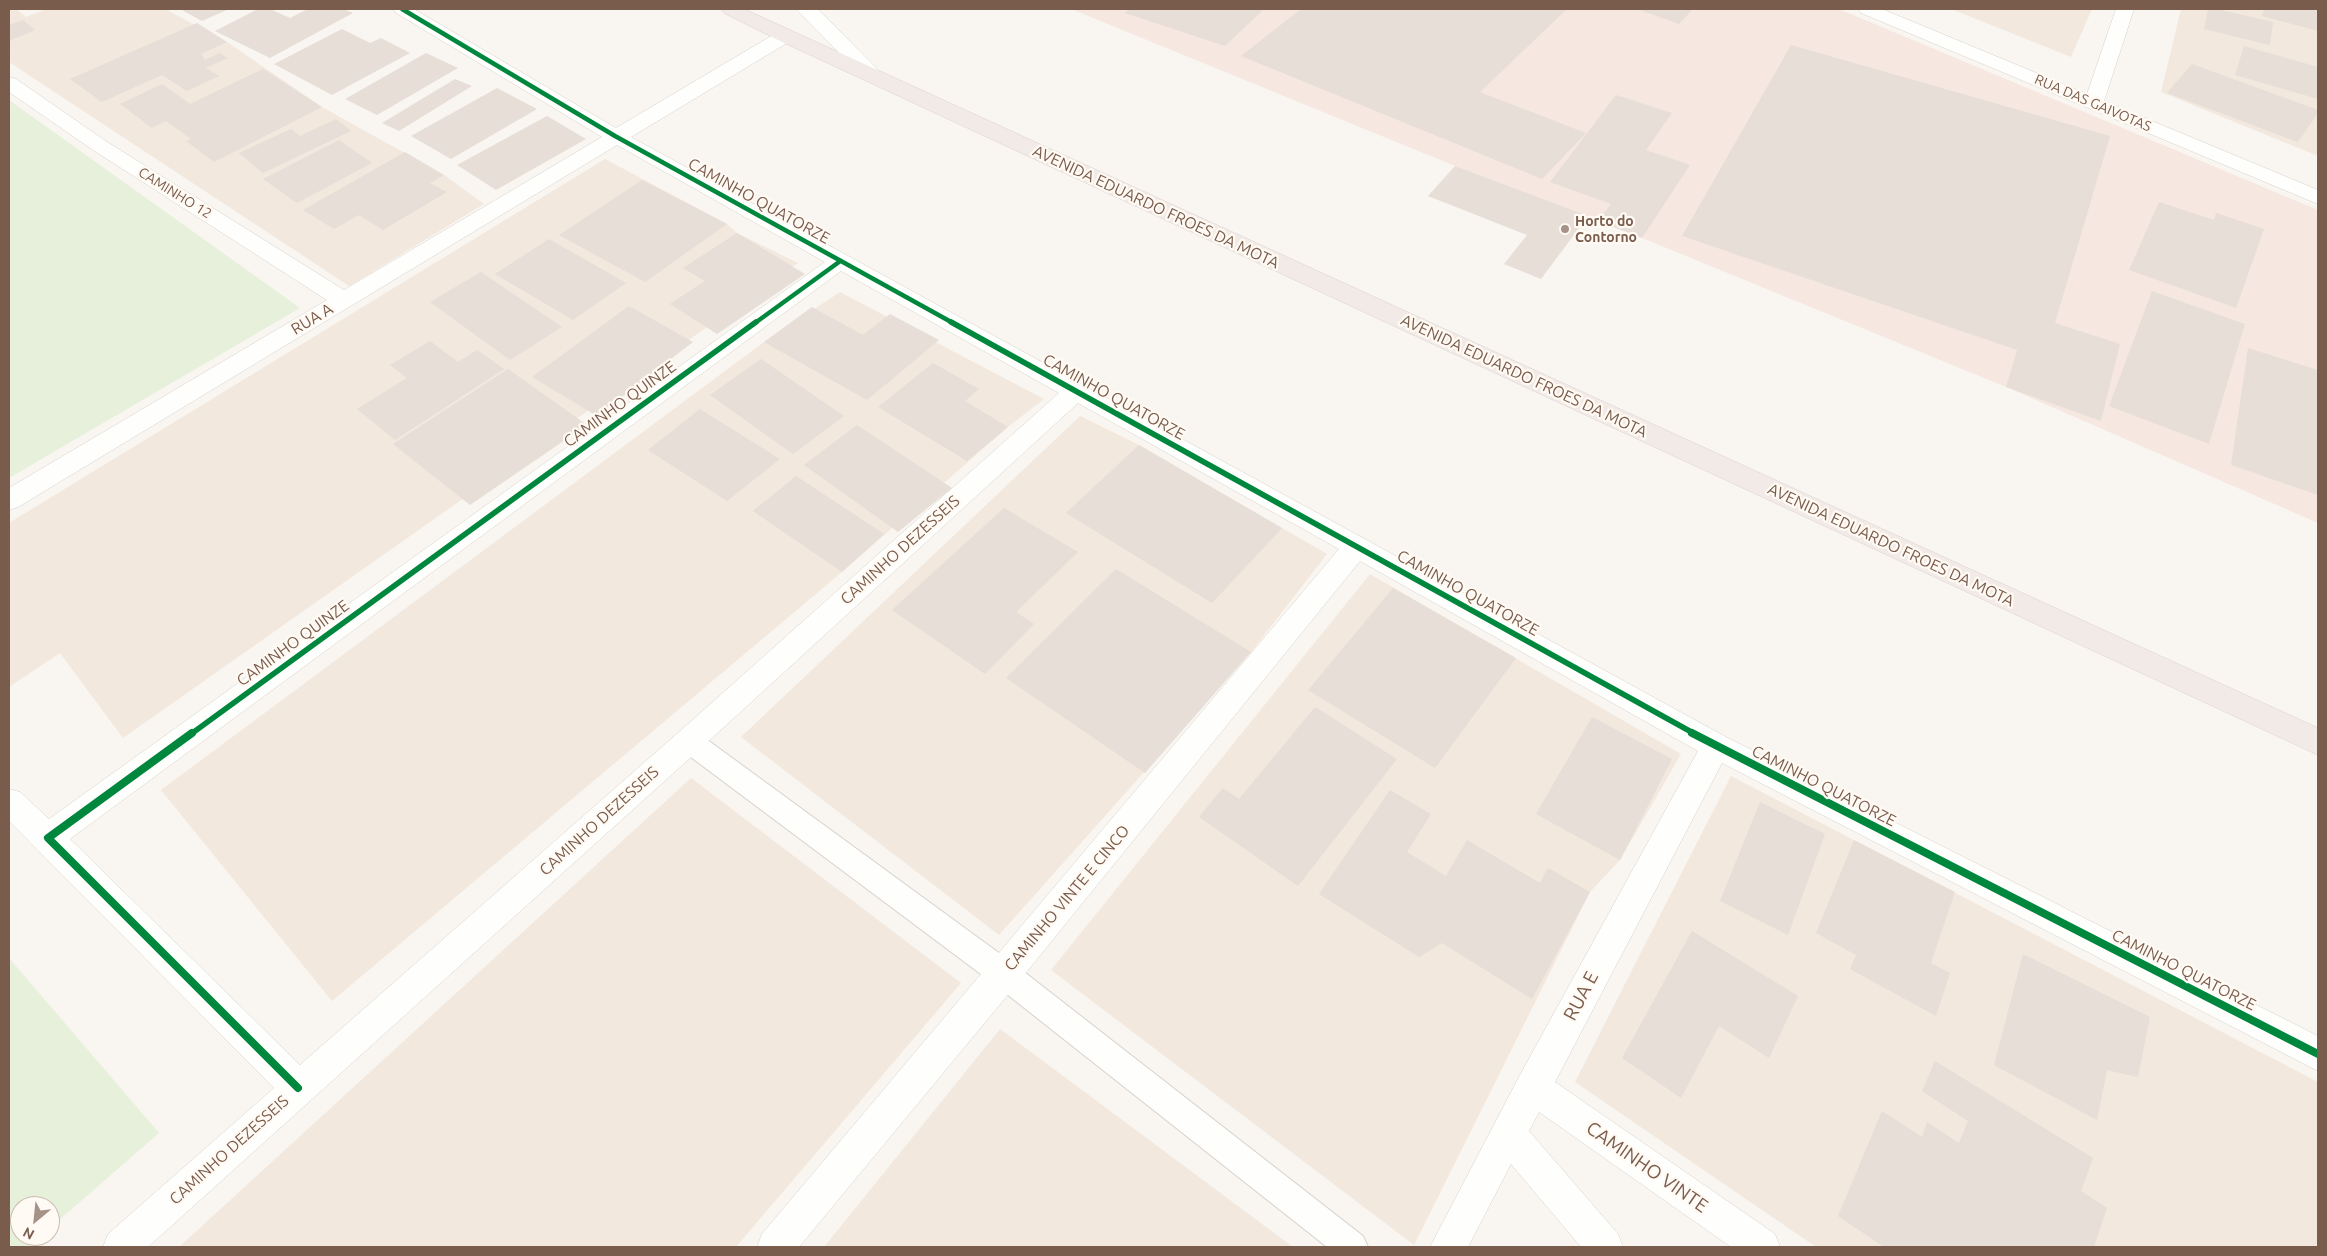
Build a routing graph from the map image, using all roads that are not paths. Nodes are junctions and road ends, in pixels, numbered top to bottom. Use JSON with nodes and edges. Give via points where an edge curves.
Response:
{"nodes":[{"id":1,"x":402,"y":9,"type":"edge"},
{"id":2,"x":730,"y":9,"type":"edge"},
{"id":3,"x":805,"y":9,"type":"edge"},
{"id":4,"x":1867,"y":9,"type":"edge"},
{"id":5,"x":2125,"y":9,"type":"edge"},
{"id":6,"x":785,"y":36,"type":"junction"},
{"id":7,"x":874,"y":77,"type":"junction"},
{"id":8,"x":9,"y":83,"type":"edge"},
{"id":9,"x":2094,"y":103,"type":"junction"},
{"id":10,"x":615,"y":136,"type":"junction"},
{"id":11,"x":2318,"y":198,"type":"edge"},
{"id":12,"x":840,"y":262,"type":"junction"},
{"id":13,"x":344,"y":300,"type":"junction"},
{"id":14,"x":1075,"y":392,"type":"junction"},
{"id":15,"x":9,"y":500,"type":"edge"},
{"id":16,"x":1356,"y":547,"type":"junction"},
{"id":17,"x":689,"y":741,"type":"junction"},
{"id":18,"x":2318,"y":742,"type":"edge"},
{"id":19,"x":1716,"y":746,"type":"junction"},
{"id":20,"x":9,"y":802,"type":"edge"},
{"id":21,"x":48,"y":838,"type":"junction"},
{"id":22,"x":1004,"y":974,"type":"junction"},
{"id":23,"x":2318,"y":1054,"type":"edge"},
{"id":24,"x":1532,"y":1087,"type":"junction"},
{"id":25,"x":298,"y":1088,"type":"junction"},
{"id":26,"x":1508,"y":1133,"type":"junction"},
{"id":27,"x":121,"y":1247,"type":"edge"},
{"id":28,"x":775,"y":1247,"type":"edge"},
{"id":29,"x":1352,"y":1247,"type":"edge"},
{"id":30,"x":1448,"y":1247,"type":"edge"},
{"id":31,"x":1605,"y":1247,"type":"edge"},
{"id":32,"x":1762,"y":1247,"type":"edge"}],
"edges":[{"from":1,"to":10,"type":"street","name":"CAMINHO QUATORZE"},
{"from":2,"to":6,"type":"highway","name":"AVENIDA EDUARDO FROES DA MOTA"},
{"from":3,"to":7,"type":"street"},
{"from":4,"to":9,"type":"street","name":"RUA DAS GAIVOTAS"},
{"from":5,"to":9,"type":"street"},
{"from":6,"to":7,"type":"highway","name":"AVENIDA EDUARDO FROES DA MOTA"},
{"from":6,"to":10,"type":"street","name":"RUA A"},
{"from":7,"to":18,"type":"highway","name":"AVENIDA EDUARDO FROES DA MOTA"},
{"from":8,"to":13,"type":"street","name":"CAMINHO 12","via":[[100,146]]},
{"from":9,"to":11,"type":"street","name":"RUA DAS GAIVOTAS"},
{"from":10,"to":12,"type":"street","name":"CAMINHO QUATORZE"},
{"from":10,"to":13,"type":"street","name":"RUA A"},
{"from":12,"to":14,"type":"street","name":"CAMINHO QUATORZE"},
{"from":12,"to":21,"type":"street","name":"CAMINHO QUINZE"},
{"from":13,"to":15,"type":"street","name":"RUA A"},
{"from":14,"to":16,"type":"street","name":"CAMINHO QUATORZE"},
{"from":14,"to":17,"type":"street","name":"CAMINHO DEZESSEIS"},
{"from":16,"to":19,"type":"street","name":"CAMINHO QUATORZE"},
{"from":16,"to":22,"type":"street","name":"CAMINHO VINTE E CINCO"},
{"from":17,"to":22,"type":"lane"},
{"from":17,"to":25,"type":"street","name":"CAMINHO DEZESSEIS"},
{"from":19,"to":23,"type":"street","name":"CAMINHO QUATORZE"},
{"from":19,"to":24,"type":"street","name":"RUA E"},
{"from":20,"to":21,"type":"street"},
{"from":21,"to":25,"type":"street"},
{"from":22,"to":28,"type":"street","name":"CAMINHO VINTE E CINCO"},
{"from":22,"to":29,"type":"lane"},
{"from":24,"to":26,"type":"street","name":"RUA E"},
{"from":24,"to":32,"type":"street","name":"CAMINHO VINTE"},
{"from":25,"to":27,"type":"street","name":"CAMINHO DEZESSEIS"},
{"from":26,"to":30,"type":"street","name":"RUA E"},
{"from":26,"to":31,"type":"street"}]}
